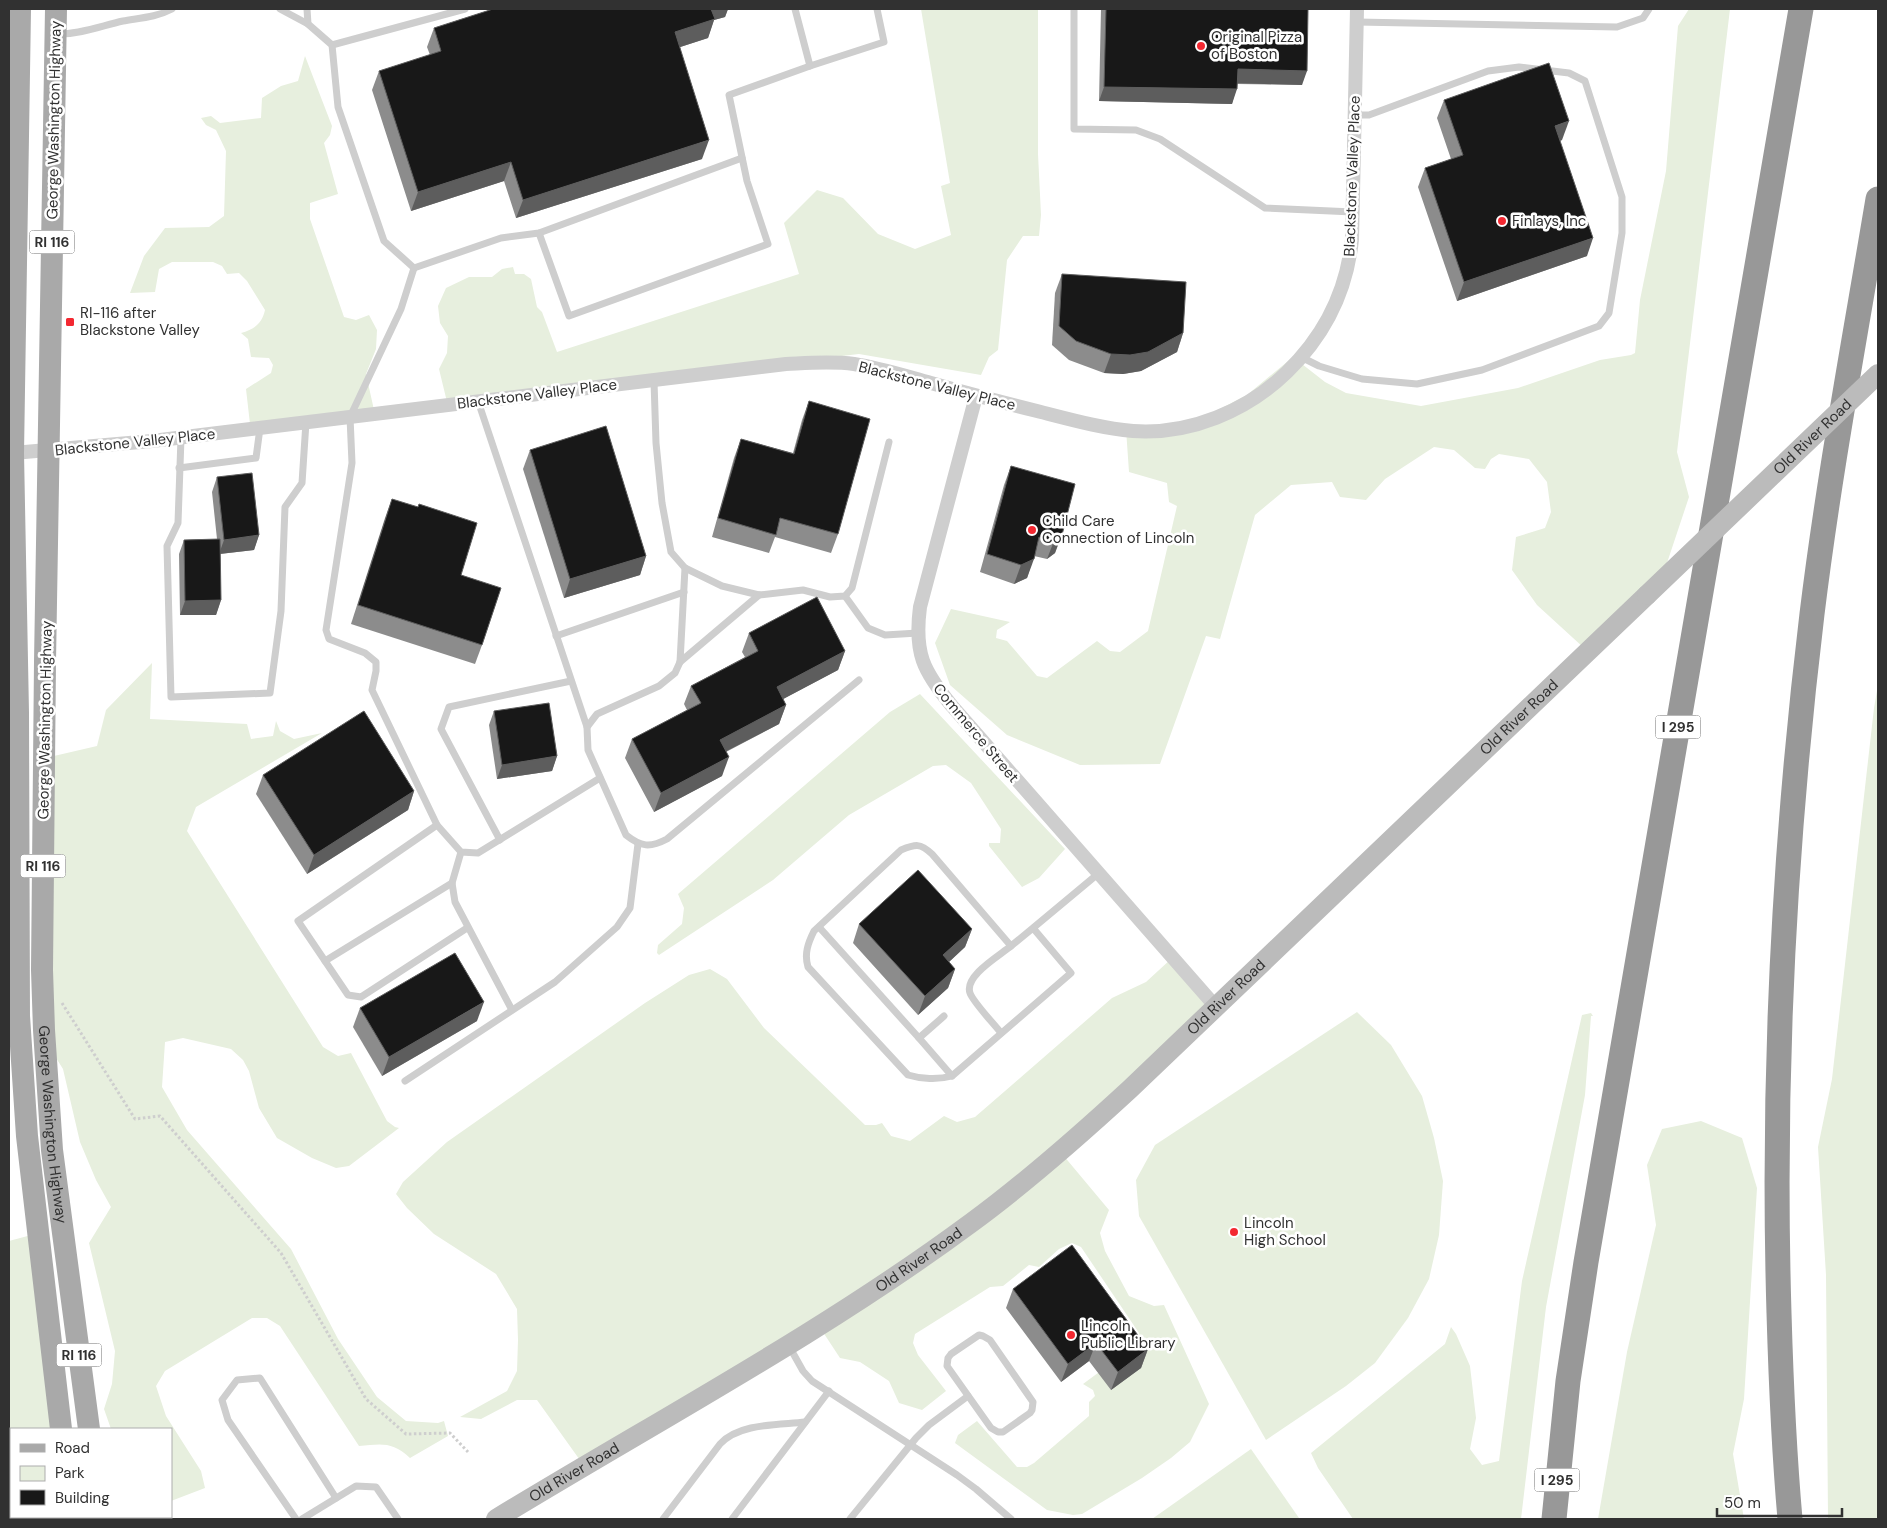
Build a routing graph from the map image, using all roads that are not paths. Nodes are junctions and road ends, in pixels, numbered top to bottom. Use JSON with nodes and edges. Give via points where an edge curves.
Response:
{"nodes":[{"id":1,"x":20,"y":9,"type":"edge"},
{"id":2,"x":56,"y":9,"type":"edge"},
{"id":3,"x":172,"y":9,"type":"edge"},
{"id":4,"x":280,"y":9,"type":"edge"},
{"id":5,"x":306,"y":9,"type":"edge"},
{"id":6,"x":465,"y":9,"type":"edge"},
{"id":7,"x":795,"y":9,"type":"edge"},
{"id":8,"x":877,"y":9,"type":"edge"},
{"id":9,"x":1074,"y":9,"type":"edge"},
{"id":10,"x":1649,"y":9,"type":"edge"},
{"id":11,"x":1801,"y":10,"type":"edge"},
{"id":12,"x":1357,"y":15,"type":"edge"},
{"id":13,"x":308,"y":24,"type":"junction"},
{"id":14,"x":20,"y":34,"type":"junction"},
{"id":15,"x":56,"y":34,"type":"junction"},
{"id":16,"x":332,"y":45,"type":"junction"},
{"id":17,"x":810,"y":66,"type":"junction"},
{"id":18,"x":1355,"y":115,"type":"junction"},
{"id":19,"x":742,"y":158,"type":"junction"},
{"id":20,"x":1878,"y":199,"type":"edge"},
{"id":21,"x":1353,"y":212,"type":"junction"},
{"id":22,"x":539,"y":233,"type":"junction"},
{"id":23,"x":414,"y":268,"type":"junction"},
{"id":24,"x":1302,"y":357,"type":"junction"},
{"id":25,"x":1878,"y":374,"type":"edge"},
{"id":26,"x":654,"y":381,"type":"junction"},
{"id":27,"x":976,"y":396,"type":"junction"},
{"id":28,"x":478,"y":401,"type":"junction"},
{"id":29,"x":350,"y":417,"type":"junction"},
{"id":30,"x":306,"y":422,"type":"junction"},
{"id":31,"x":260,"y":428,"type":"junction"},
{"id":32,"x":181,"y":438,"type":"junction"},
{"id":33,"x":889,"y":442,"type":"dead end"},
{"id":34,"x":49,"y":450,"type":"junction"},
{"id":35,"x":13,"y":453,"type":"junction"},
{"id":36,"x":179,"y":468,"type":"junction"},
{"id":37,"x":685,"y":568,"type":"junction"},
{"id":38,"x":684,"y":592,"type":"junction"},
{"id":39,"x":759,"y":595,"type":"junction"},
{"id":40,"x":845,"y":596,"type":"junction"},
{"id":41,"x":918,"y":633,"type":"junction"},
{"id":42,"x":556,"y":636,"type":"junction"},
{"id":43,"x":680,"y":662,"type":"junction"},
{"id":44,"x":859,"y":680,"type":"dead end"},
{"id":45,"x":571,"y":681,"type":"junction"},
{"id":46,"x":587,"y":728,"type":"junction"},
{"id":47,"x":600,"y":778,"type":"junction"},
{"id":48,"x":438,"y":825,"type":"junction"},
{"id":49,"x":500,"y":840,"type":"junction"},
{"id":50,"x":638,"y":844,"type":"junction"},
{"id":51,"x":462,"y":852,"type":"junction"},
{"id":52,"x":1098,"y":873,"type":"junction"},
{"id":53,"x":452,"y":883,"type":"junction"},
{"id":54,"x":13,"y":903,"type":"edge"},
{"id":55,"x":819,"y":927,"type":"junction"},
{"id":56,"x":468,"y":928,"type":"junction"},
{"id":57,"x":1033,"y":928,"type":"junction"},
{"id":58,"x":1011,"y":946,"type":"junction"},
{"id":59,"x":325,"y":961,"type":"junction"},
{"id":60,"x":1216,"y":1006,"type":"junction"},
{"id":61,"x":512,"y":1010,"type":"junction"},
{"id":62,"x":944,"y":1016,"type":"dead end"},
{"id":63,"x":1001,"y":1033,"type":"junction"},
{"id":64,"x":919,"y":1038,"type":"junction"},
{"id":65,"x":952,"y":1076,"type":"junction"},
{"id":66,"x":405,"y":1081,"type":"dead end"},
{"id":67,"x":68,"y":1281,"type":"junction"},
{"id":68,"x":44,"y":1284,"type":"junction"},
{"id":69,"x":788,"y":1344,"type":"junction"},
{"id":70,"x":829,"y":1391,"type":"junction"},
{"id":71,"x":968,"y":1396,"type":"junction"},
{"id":72,"x":806,"y":1422,"type":"junction"},
{"id":73,"x":61,"y":1428,"type":"edge"},
{"id":74,"x":89,"y":1428,"type":"edge"},
{"id":75,"x":1561,"y":1441,"type":"junction"},
{"id":76,"x":911,"y":1444,"type":"junction"},
{"id":77,"x":336,"y":1498,"type":"junction"},
{"id":78,"x":296,"y":1519,"type":"edge"},
{"id":79,"x":302,"y":1519,"type":"edge"},
{"id":80,"x":398,"y":1519,"type":"edge"},
{"id":81,"x":496,"y":1519,"type":"edge"},
{"id":82,"x":663,"y":1519,"type":"edge"},
{"id":83,"x":732,"y":1519,"type":"edge"},
{"id":84,"x":850,"y":1519,"type":"edge"},
{"id":85,"x":1011,"y":1519,"type":"edge"},
{"id":86,"x":1546,"y":1519,"type":"edge"},
{"id":87,"x":1554,"y":1519,"type":"edge"},
{"id":88,"x":1790,"y":1519,"type":"edge"}],
"edges":[{"from":1,"to":14,"type":"main road","name":"George Washington Highway","number":"RI 116"},
{"from":2,"to":15,"type":"main road","name":"George Washington Highway","number":"RI 116"},
{"from":3,"to":15,"type":"lane","via":[[82,32]]},
{"from":4,"to":13,"type":"lane"},
{"from":5,"to":13,"type":"lane"},
{"from":6,"to":16,"type":"lane"},
{"from":7,"to":17,"type":"lane"},
{"from":8,"to":17,"type":"lane","via":[[884,42]]},
{"from":9,"to":21,"type":"lane","via":[[1074,129],[1136,130],[1160,139],[1265,208]]},
{"from":10,"to":12,"type":"lane","via":[[1643,18],[1617,27]]},
{"from":11,"to":75,"type":"highway","number":"I 295","via":[[1604,1151]]},
{"from":12,"to":18,"type":"street","name":"Blackstone Valley Place"},
{"from":13,"to":16,"type":"lane"},
{"from":14,"to":15,"type":"main road"},
{"from":14,"to":35,"type":"main road","name":"George Washington Highway","number":"RI 116"},
{"from":15,"to":34,"type":"main road","name":"George Washington Highway","number":"RI 116"},
{"from":16,"to":23,"type":"lane","via":[[338,107],[384,242]]},
{"from":17,"to":19,"type":"lane","via":[[729,95]]},
{"from":18,"to":21,"type":"street","name":"Blackstone Valley Place"},
{"from":18,"to":24,"type":"lane","via":[[1369,115],[1488,71],[1519,67],[1569,73],[1586,81],[1622,197],[1622,233],[1609,312],[1599,326],[1570,338],[1482,370],[1417,384],[1362,378],[1319,366]]},
{"from":19,"to":22,"type":"lane"},
{"from":19,"to":22,"type":"lane","via":[[768,244],[569,316]]},
{"from":20,"to":88,"type":"highway","via":[[1812,610],[1784,911],[1777,1093],[1777,1213]]},
{"from":21,"to":24,"type":"street","name":"Blackstone Valley Place","via":[[1350,253],[1341,291],[1330,317]]},
{"from":22,"to":23,"type":"lane","via":[[501,238]]},
{"from":23,"to":29,"type":"lane","via":[[401,309]]},
{"from":24,"to":27,"type":"street","name":"Blackstone Valley Place","via":[[1266,390],[1237,408],[1195,424],[1165,430],[1106,428]]},
{"from":25,"to":60,"type":"main road","name":"Old River Road","bridge":true},
{"from":26,"to":27,"type":"street","name":"Blackstone Valley Place","via":[[786,364],[842,363],[882,370]]},
{"from":26,"to":28,"type":"street","name":"Blackstone Valley Place"},
{"from":26,"to":37,"type":"lane","via":[[662,503],[671,552]]},
{"from":27,"to":41,"type":"street","name":"Commerce Street","via":[[924,590]]},
{"from":28,"to":29,"type":"street","name":"Blackstone Valley Place"},
{"from":28,"to":42,"type":"lane"},
{"from":29,"to":30,"type":"street","name":"Blackstone Valley Place"},
{"from":29,"to":48,"type":"lane","via":[[352,463],[326,630],[329,639],[365,653],[376,662],[372,690]]},
{"from":30,"to":31,"type":"street","name":"Blackstone Valley Place"},
{"from":30,"to":36,"type":"lane","via":[[302,483],[285,507],[281,611],[270,693],[171,698],[167,546],[178,522]]},
{"from":31,"to":32,"type":"street","name":"Blackstone Valley Place"},
{"from":31,"to":36,"type":"lane","via":[[256,458]]},
{"from":32,"to":34,"type":"street","name":"Blackstone Valley Place"},
{"from":32,"to":36,"type":"lane"},
{"from":33,"to":40,"type":"lane","via":[[852,588]]},
{"from":34,"to":35,"type":"street","name":"Blackstone Valley Place"},
{"from":34,"to":67,"type":"main road","name":"George Washington Highway","number":"RI 116","via":[[42,970],[47,1091]]},
{"from":35,"to":54,"type":"main road","name":"George Washington Highway","number":"RI 116","via":[[18,713]]},
{"from":37,"to":38,"type":"lane"},
{"from":37,"to":39,"type":"lane","via":[[722,586]]},
{"from":38,"to":42,"type":"lane"},
{"from":38,"to":43,"type":"lane"},
{"from":39,"to":40,"type":"lane","via":[[803,590],[830,597]]},
{"from":39,"to":43,"type":"lane"},
{"from":40,"to":41,"type":"lane","via":[[868,628],[885,635]]},
{"from":41,"to":52,"type":"street","name":"Commerce Street","via":[[922,660],[938,689]]},
{"from":42,"to":45,"type":"lane"},
{"from":43,"to":46,"type":"lane","via":[[675,674],[659,686],[598,714]]},
{"from":44,"to":50,"type":"lane","via":[[667,839],[656,845]]},
{"from":45,"to":46,"type":"lane"},
{"from":45,"to":49,"type":"lane","via":[[449,707],[441,729]]},
{"from":46,"to":47,"type":"lane","via":[[588,750]]},
{"from":47,"to":49,"type":"lane"},
{"from":47,"to":50,"type":"lane","via":[[626,835]]},
{"from":48,"to":51,"type":"lane"},
{"from":48,"to":59,"type":"lane","via":[[298,921]]},
{"from":49,"to":51,"type":"lane","via":[[478,853]]},
{"from":50,"to":61,"type":"lane","via":[[630,908],[617,927],[555,982]]},
{"from":51,"to":53,"type":"lane"},
{"from":52,"to":57,"type":"lane"},
{"from":52,"to":60,"type":"street","name":"Commerce Street"},
{"from":53,"to":56,"type":"lane","via":[[455,902]]},
{"from":53,"to":59,"type":"lane"},
{"from":54,"to":68,"type":"main road","name":"George Washington Highway","number":"RI 116","via":[[22,1077]]},
{"from":55,"to":58,"type":"lane","via":[[901,850],[913,845],[923,846],[932,854]]},
{"from":55,"to":64,"type":"lane"},
{"from":55,"to":65,"type":"lane","via":[[809,941],[806,953],[808,967],[908,1075],[916,1078]]},
{"from":56,"to":59,"type":"lane","via":[[361,997],[348,995]]},
{"from":56,"to":61,"type":"lane"},
{"from":57,"to":58,"type":"lane"},
{"from":57,"to":63,"type":"lane","via":[[1071,973]]},
{"from":58,"to":63,"type":"lane","via":[[974,976],[970,983],[970,994]]},
{"from":60,"to":69,"type":"main road","name":"Old River Road","via":[[1106,1112],[1027,1180],[921,1258]]},
{"from":61,"to":66,"type":"lane"},
{"from":62,"to":64,"type":"lane"},
{"from":63,"to":65,"type":"lane"},
{"from":64,"to":65,"type":"lane"},
{"from":67,"to":68,"type":"main road"},
{"from":67,"to":74,"type":"main road","name":"George Washington Highway","number":"RI 116"},
{"from":68,"to":73,"type":"main road","name":"George Washington Highway","number":"RI 116"},
{"from":69,"to":70,"type":"lane","via":[[808,1376]]},
{"from":69,"to":81,"type":"main road","name":"Old River Road"},
{"from":70,"to":72,"type":"lane"},
{"from":70,"to":76,"type":"lane"},
{"from":71,"to":71,"type":"lane","via":[[998,1432],[1007,1430],[1030,1413],[1033,1406],[1031,1398],[990,1340],[983,1336],[975,1337],[951,1354],[947,1362],[948,1370]]},
{"from":71,"to":76,"type":"lane","via":[[929,1425]]},
{"from":72,"to":82,"type":"lane","via":[[742,1430],[730,1435]]},
{"from":72,"to":83,"type":"lane"},
{"from":75,"to":86,"type":"highway"},
{"from":75,"to":87,"type":"highway","number":"I 295"},
{"from":76,"to":84,"type":"lane"},
{"from":76,"to":85,"type":"lane","via":[[976,1488]]},
{"from":77,"to":78,"type":"lane","via":[[260,1378],[237,1380],[222,1400],[228,1420]]},
{"from":77,"to":79,"type":"lane"},
{"from":77,"to":80,"type":"lane","via":[[356,1486],[376,1486]]}]}
